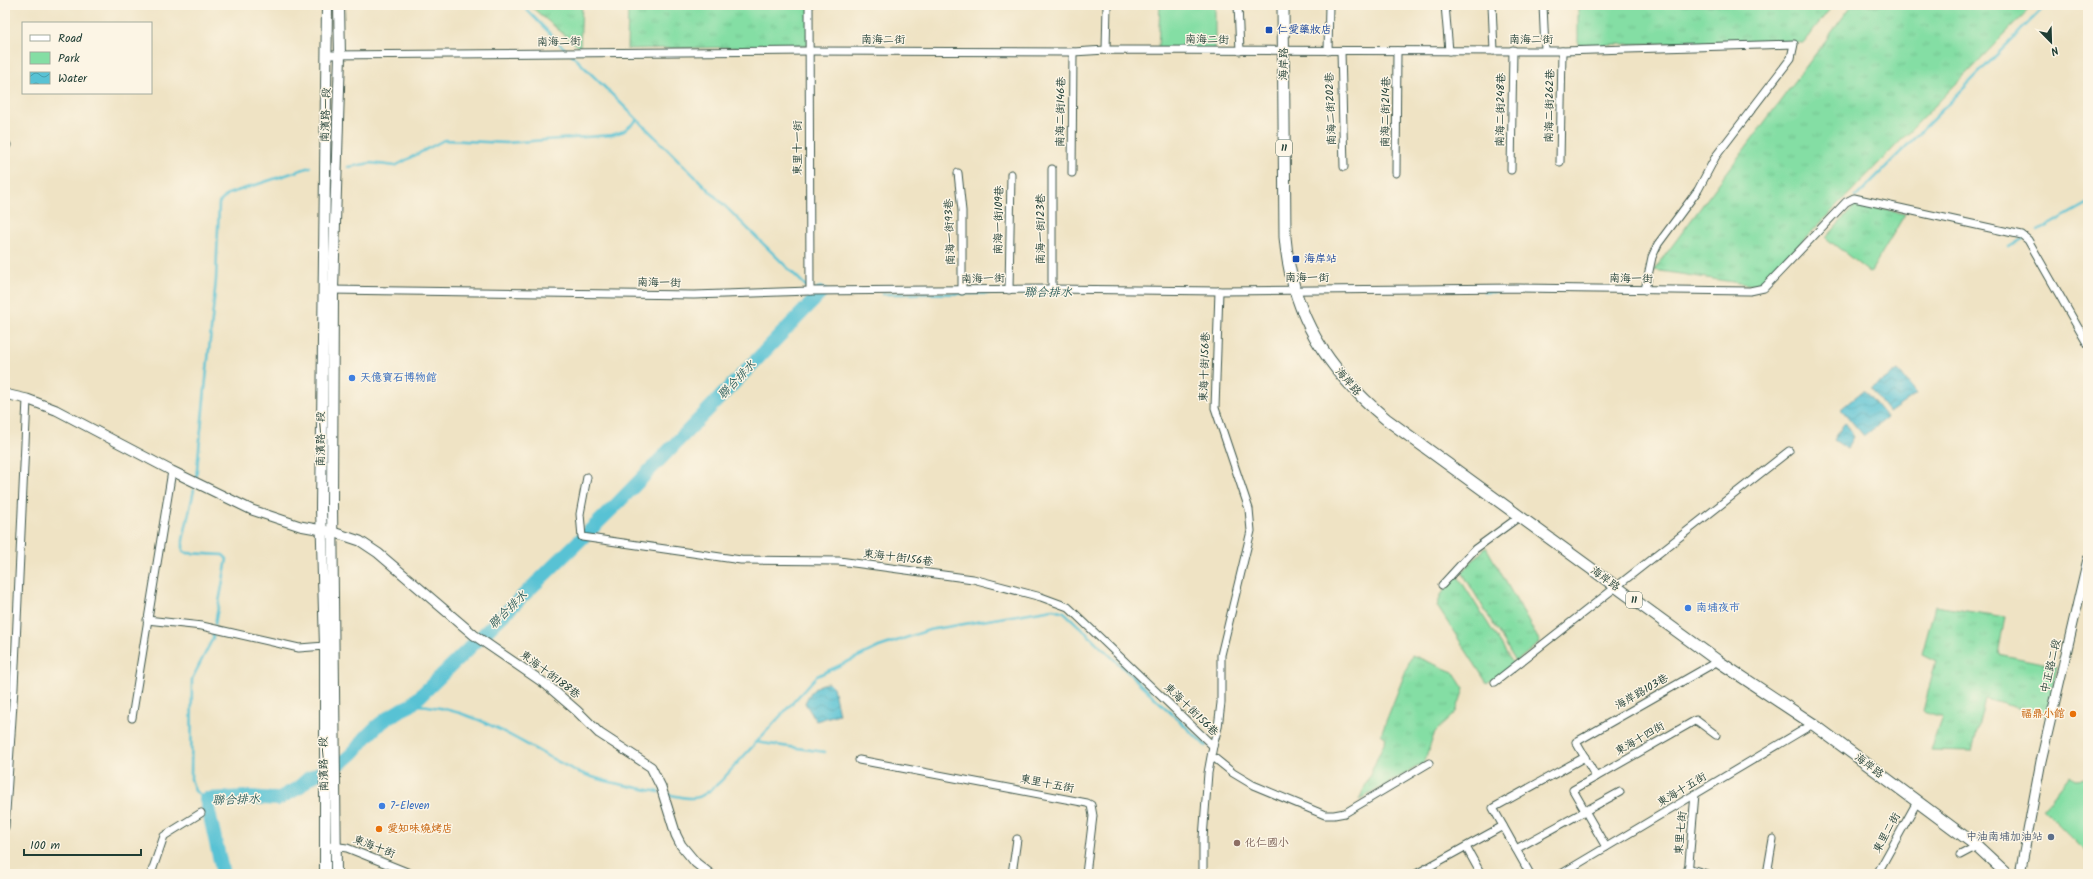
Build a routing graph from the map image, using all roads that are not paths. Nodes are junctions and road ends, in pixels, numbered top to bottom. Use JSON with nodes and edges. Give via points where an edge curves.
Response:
{"nodes":[{"id":1,"x":327,"y":5,"type":"edge"},
{"id":2,"x":339,"y":5,"type":"edge"},
{"id":3,"x":809,"y":5,"type":"edge"},
{"id":4,"x":1107,"y":5,"type":"edge"},
{"id":5,"x":1238,"y":5,"type":"edge"},
{"id":6,"x":1283,"y":5,"type":"edge"},
{"id":7,"x":1329,"y":5,"type":"edge"},
{"id":8,"x":1445,"y":5,"type":"edge"},
{"id":9,"x":1492,"y":5,"type":"edge"},
{"id":10,"x":1543,"y":5,"type":"edge"},
{"id":11,"x":1106,"y":50,"type":"junction"},
{"id":12,"x":1513,"y":50,"type":"junction"},
{"id":13,"x":1545,"y":50,"type":"junction"},
{"id":14,"x":1562,"y":50,"type":"junction"},
{"id":15,"x":809,"y":51,"type":"junction"},
{"id":16,"x":1284,"y":51,"type":"junction"},
{"id":17,"x":1328,"y":51,"type":"junction"},
{"id":18,"x":1340,"y":51,"type":"junction"},
{"id":19,"x":1397,"y":51,"type":"junction"},
{"id":20,"x":1449,"y":51,"type":"junction"},
{"id":21,"x":1494,"y":51,"type":"junction"},
{"id":22,"x":1073,"y":52,"type":"junction"},
{"id":23,"x":1240,"y":52,"type":"junction"},
{"id":24,"x":328,"y":55,"type":"junction"},
{"id":25,"x":340,"y":55,"type":"junction"},
{"id":26,"x":1560,"y":162,"type":"dead end"},
{"id":27,"x":1344,"y":167,"type":"dead end"},
{"id":28,"x":1052,"y":169,"type":"dead end"},
{"id":29,"x":1511,"y":170,"type":"dead end"},
{"id":30,"x":958,"y":172,"type":"dead end"},
{"id":31,"x":1396,"y":172,"type":"dead end"},
{"id":32,"x":1072,"y":173,"type":"dead end"},
{"id":33,"x":1011,"y":174,"type":"dead end"},
{"id":34,"x":1052,"y":289,"type":"junction"},
{"id":35,"x":328,"y":290,"type":"junction"},
{"id":36,"x":1009,"y":290,"type":"junction"},
{"id":37,"x":1219,"y":290,"type":"junction"},
{"id":38,"x":1646,"y":290,"type":"junction"},
{"id":39,"x":810,"y":291,"type":"junction"},
{"id":40,"x":962,"y":291,"type":"junction"},
{"id":41,"x":1296,"y":292,"type":"junction"},
{"id":42,"x":2088,"y":345,"type":"edge"},
{"id":43,"x":5,"y":394,"type":"edge"},
{"id":44,"x":27,"y":399,"type":"junction"},
{"id":45,"x":1789,"y":450,"type":"dead end"},
{"id":46,"x":172,"y":471,"type":"junction"},
{"id":47,"x":587,"y":477,"type":"dead end"},
{"id":48,"x":1519,"y":517,"type":"junction"},
{"id":49,"x":323,"y":530,"type":"junction"},
{"id":50,"x":333,"y":532,"type":"junction"},
{"id":51,"x":2088,"y":559,"type":"edge"},
{"id":52,"x":1442,"y":585,"type":"dead end"},
{"id":53,"x":1616,"y":587,"type":"junction"},
{"id":54,"x":147,"y":620,"type":"junction"},
{"id":55,"x":325,"y":646,"type":"junction"},
{"id":56,"x":1718,"y":661,"type":"junction"},
{"id":57,"x":1495,"y":682,"type":"dead end"},
{"id":58,"x":132,"y":718,"type":"dead end"},
{"id":59,"x":1813,"y":724,"type":"junction"},
{"id":60,"x":1716,"y":735,"type":"dead end"},
{"id":61,"x":1213,"y":746,"type":"junction"},
{"id":62,"x":1212,"y":756,"type":"junction"},
{"id":63,"x":1585,"y":758,"type":"junction"},
{"id":64,"x":859,"y":760,"type":"dead end"},
{"id":65,"x":1429,"y":763,"type":"dead end"},
{"id":66,"x":1596,"y":777,"type":"junction"},
{"id":67,"x":1620,"y":792,"type":"dead end"},
{"id":68,"x":1695,"y":794,"type":"junction"},
{"id":69,"x":1916,"y":802,"type":"junction"},
{"id":70,"x":1585,"y":811,"type":"junction"},
{"id":71,"x":201,"y":813,"type":"dead end"},
{"id":72,"x":1504,"y":826,"type":"junction"},
{"id":73,"x":5,"y":827,"type":"edge"},
{"id":74,"x":1017,"y":839,"type":"dead end"},
{"id":75,"x":1773,"y":839,"type":"dead end"},
{"id":76,"x":326,"y":846,"type":"junction"},
{"id":77,"x":336,"y":846,"type":"junction"},
{"id":78,"x":1977,"y":846,"type":"junction"},
{"id":79,"x":1466,"y":847,"type":"junction"},
{"id":80,"x":1606,"y":847,"type":"junction"},
{"id":81,"x":1516,"y":849,"type":"junction"},
{"id":82,"x":1960,"y":856,"type":"dead end"},
{"id":83,"x":1688,"y":871,"type":"edge"},
{"id":84,"x":151,"y":874,"type":"edge"},
{"id":85,"x":325,"y":874,"type":"edge"},
{"id":86,"x":336,"y":874,"type":"edge"},
{"id":87,"x":412,"y":874,"type":"edge"},
{"id":88,"x":710,"y":874,"type":"edge"},
{"id":89,"x":1012,"y":874,"type":"edge"},
{"id":90,"x":1086,"y":874,"type":"edge"},
{"id":91,"x":1204,"y":874,"type":"edge"},
{"id":92,"x":1416,"y":874,"type":"edge"},
{"id":93,"x":1480,"y":874,"type":"edge"},
{"id":94,"x":1530,"y":874,"type":"edge"},
{"id":95,"x":1561,"y":874,"type":"edge"},
{"id":96,"x":1707,"y":874,"type":"edge"},
{"id":97,"x":1767,"y":874,"type":"edge"},
{"id":98,"x":1877,"y":874,"type":"edge"},
{"id":99,"x":2007,"y":874,"type":"edge"},
{"id":100,"x":2020,"y":874,"type":"edge"}],
"edges":[{"from":1,"to":24,"type":"main road","name":"南濱路一段"},
{"from":2,"to":25,"type":"main road","name":"南濱路一段"},
{"from":3,"to":15,"type":"street","name":"東里十一街"},
{"from":4,"to":11,"type":"street"},
{"from":5,"to":23,"type":"street"},
{"from":6,"to":16,"type":"main road","name":"海岸路","number":"11"},
{"from":7,"to":17,"type":"street"},
{"from":8,"to":20,"type":"street"},
{"from":9,"to":21,"type":"street"},
{"from":10,"to":13,"type":"street"},
{"from":11,"to":22,"type":"street","name":"南海二街"},
{"from":11,"to":23,"type":"street","name":"南海二街"},
{"from":12,"to":13,"type":"street","name":"南海二街"},
{"from":12,"to":21,"type":"street","name":"南海二街"},
{"from":12,"to":29,"type":"street","name":"南海二街248巷"},
{"from":13,"to":14,"type":"street","name":"南海二街"},
{"from":14,"to":26,"type":"street","name":"南海二街262巷"},
{"from":14,"to":38,"type":"street","name":"南海二街","via":[[1794,44],[1791,58],[1716,156],[1698,190],[1658,244],[1652,257]]},
{"from":15,"to":22,"type":"street","name":"南海二街"},
{"from":15,"to":25,"type":"street","name":"南海二街"},
{"from":15,"to":39,"type":"street","name":"東里十一街"},
{"from":16,"to":17,"type":"street","name":"南海二街"},
{"from":16,"to":23,"type":"street","name":"南海二街"},
{"from":16,"to":41,"type":"main road","name":"海岸路","number":"11","via":[[1285,237],[1287,259]]},
{"from":17,"to":18,"type":"street","name":"南海二街"},
{"from":18,"to":19,"type":"street","name":"南海二街"},
{"from":18,"to":27,"type":"street","name":"南海二街202巷"},
{"from":19,"to":20,"type":"street","name":"南海二街"},
{"from":19,"to":31,"type":"street","name":"南海二街214巷"},
{"from":20,"to":21,"type":"street","name":"南海二街"},
{"from":22,"to":32,"type":"street","name":"南海二街146巷"},
{"from":24,"to":25,"type":"street","name":"南海二街"},
{"from":24,"to":35,"type":"main road","name":"南濱路一段"},
{"from":25,"to":35,"type":"main road","name":"南濱路一段"},
{"from":28,"to":34,"type":"street","name":"南海一街123巷"},
{"from":30,"to":40,"type":"street","name":"南海一街93巷","via":[[962,211]]},
{"from":33,"to":36,"type":"street","name":"南海一街109巷"},
{"from":34,"to":36,"type":"street","name":"南海一街"},
{"from":34,"to":37,"type":"street","name":"南海一街"},
{"from":35,"to":39,"type":"street","name":"南海一街","via":[[694,295]]},
{"from":35,"to":49,"type":"main road","name":"南濱路一段","via":[[321,508]]},
{"from":35,"to":50,"type":"main road","name":"南濱路一段"},
{"from":36,"to":40,"type":"street","name":"南海一街"},
{"from":37,"to":41,"type":"street","name":"南海一街"},
{"from":37,"to":61,"type":"street","name":"東海十街156巷","via":[[1215,408],[1249,509],[1251,531],[1221,655],[1221,703]]},
{"from":38,"to":41,"type":"street","name":"南海一街"},
{"from":38,"to":42,"type":"street","name":"南海一街","via":[[1763,289],[1846,202],[1854,198],[2022,235],[2028,240]]},
{"from":39,"to":40,"type":"street","name":"南海一街"},
{"from":41,"to":48,"type":"main road","name":"海岸路","number":"11","via":[[1306,319],[1324,353],[1363,399],[1386,419]]},
{"from":43,"to":44,"type":"street","name":"東海十街188巷"},
{"from":44,"to":46,"type":"street","name":"東海十街188巷","via":[[56,410]]},
{"from":44,"to":73,"type":"street"},
{"from":45,"to":53,"type":"street"},
{"from":46,"to":49,"type":"street","name":"東海十街188巷","via":[[252,510],[300,526]]},
{"from":46,"to":54,"type":"street"},
{"from":47,"to":61,"type":"street","name":"東海十街156巷","via":[[580,514],[582,538],[741,560],[839,561],[973,579],[1068,607]]},
{"from":48,"to":52,"type":"street","via":[[1475,549]]},
{"from":48,"to":53,"type":"main road","name":"海岸路","number":"11"},
{"from":49,"to":50,"type":"street","name":"東海十街188巷"},
{"from":49,"to":55,"type":"main road","name":"南濱路一段"},
{"from":50,"to":77,"type":"main road","name":"南濱路一段"},
{"from":50,"to":88,"type":"street","name":"東海十街188巷","via":[[360,541],[378,553],[474,635],[547,686],[599,733],[651,767],[681,845],[696,863]]},
{"from":51,"to":100,"type":"street","name":"中正路二段","via":[[2041,761]]},
{"from":53,"to":56,"type":"main road","name":"海岸路","number":"11"},
{"from":53,"to":57,"type":"street"},
{"from":54,"to":55,"type":"street","via":[[202,626],[299,648]]},
{"from":54,"to":58,"type":"street"},
{"from":55,"to":76,"type":"main road","name":"南濱路一段"},
{"from":56,"to":59,"type":"main road","name":"海岸路","number":"11"},
{"from":56,"to":63,"type":"street","name":"海岸路103巷","via":[[1576,742]]},
{"from":59,"to":68,"type":"street","name":"東海十五街"},
{"from":59,"to":69,"type":"main road","name":"海岸路","number":"11"},
{"from":60,"to":66,"type":"street","name":"東海十四街","via":[[1696,720]]},
{"from":61,"to":62,"type":"street","name":"東海十街156巷"},
{"from":62,"to":65,"type":"street","via":[[1253,785],[1325,815],[1334,815],[1351,809]]},
{"from":62,"to":91,"type":"street","name":"東海十街156巷","via":[[1208,773],[1203,838]]},
{"from":63,"to":66,"type":"street"},
{"from":63,"to":72,"type":"street","via":[[1494,808]]},
{"from":64,"to":90,"type":"street","name":"東里十五街","via":[[1091,805],[1093,816]]},
{"from":66,"to":70,"type":"street","name":"東海十四街","via":[[1573,790]]},
{"from":67,"to":70,"type":"street"},
{"from":68,"to":80,"type":"street","name":"東海十五街"},
{"from":68,"to":83,"type":"street","name":"東里七街"},
{"from":69,"to":78,"type":"main road","name":"海岸路","number":"11"},
{"from":69,"to":98,"type":"street","name":"東里二街"},
{"from":70,"to":80,"type":"street"},
{"from":70,"to":81,"type":"street"},
{"from":71,"to":84,"type":"street","via":[[164,836]]},
{"from":72,"to":79,"type":"street"},
{"from":72,"to":81,"type":"street"},
{"from":74,"to":89,"type":"street"},
{"from":75,"to":97,"type":"street"},
{"from":76,"to":77,"type":"street","name":"東海十街"},
{"from":76,"to":85,"type":"main road","name":"南濱路一段"},
{"from":77,"to":86,"type":"main road","name":"南濱路一段"},
{"from":77,"to":87,"type":"street","name":"東海十街"},
{"from":78,"to":82,"type":"street"},
{"from":78,"to":99,"type":"main road","name":"海岸路","number":"11"},
{"from":79,"to":92,"type":"street"},
{"from":79,"to":93,"type":"street"},
{"from":80,"to":95,"type":"street","name":"東海十五街"},
{"from":81,"to":94,"type":"street"},
{"from":83,"to":96,"type":"street"}]}
